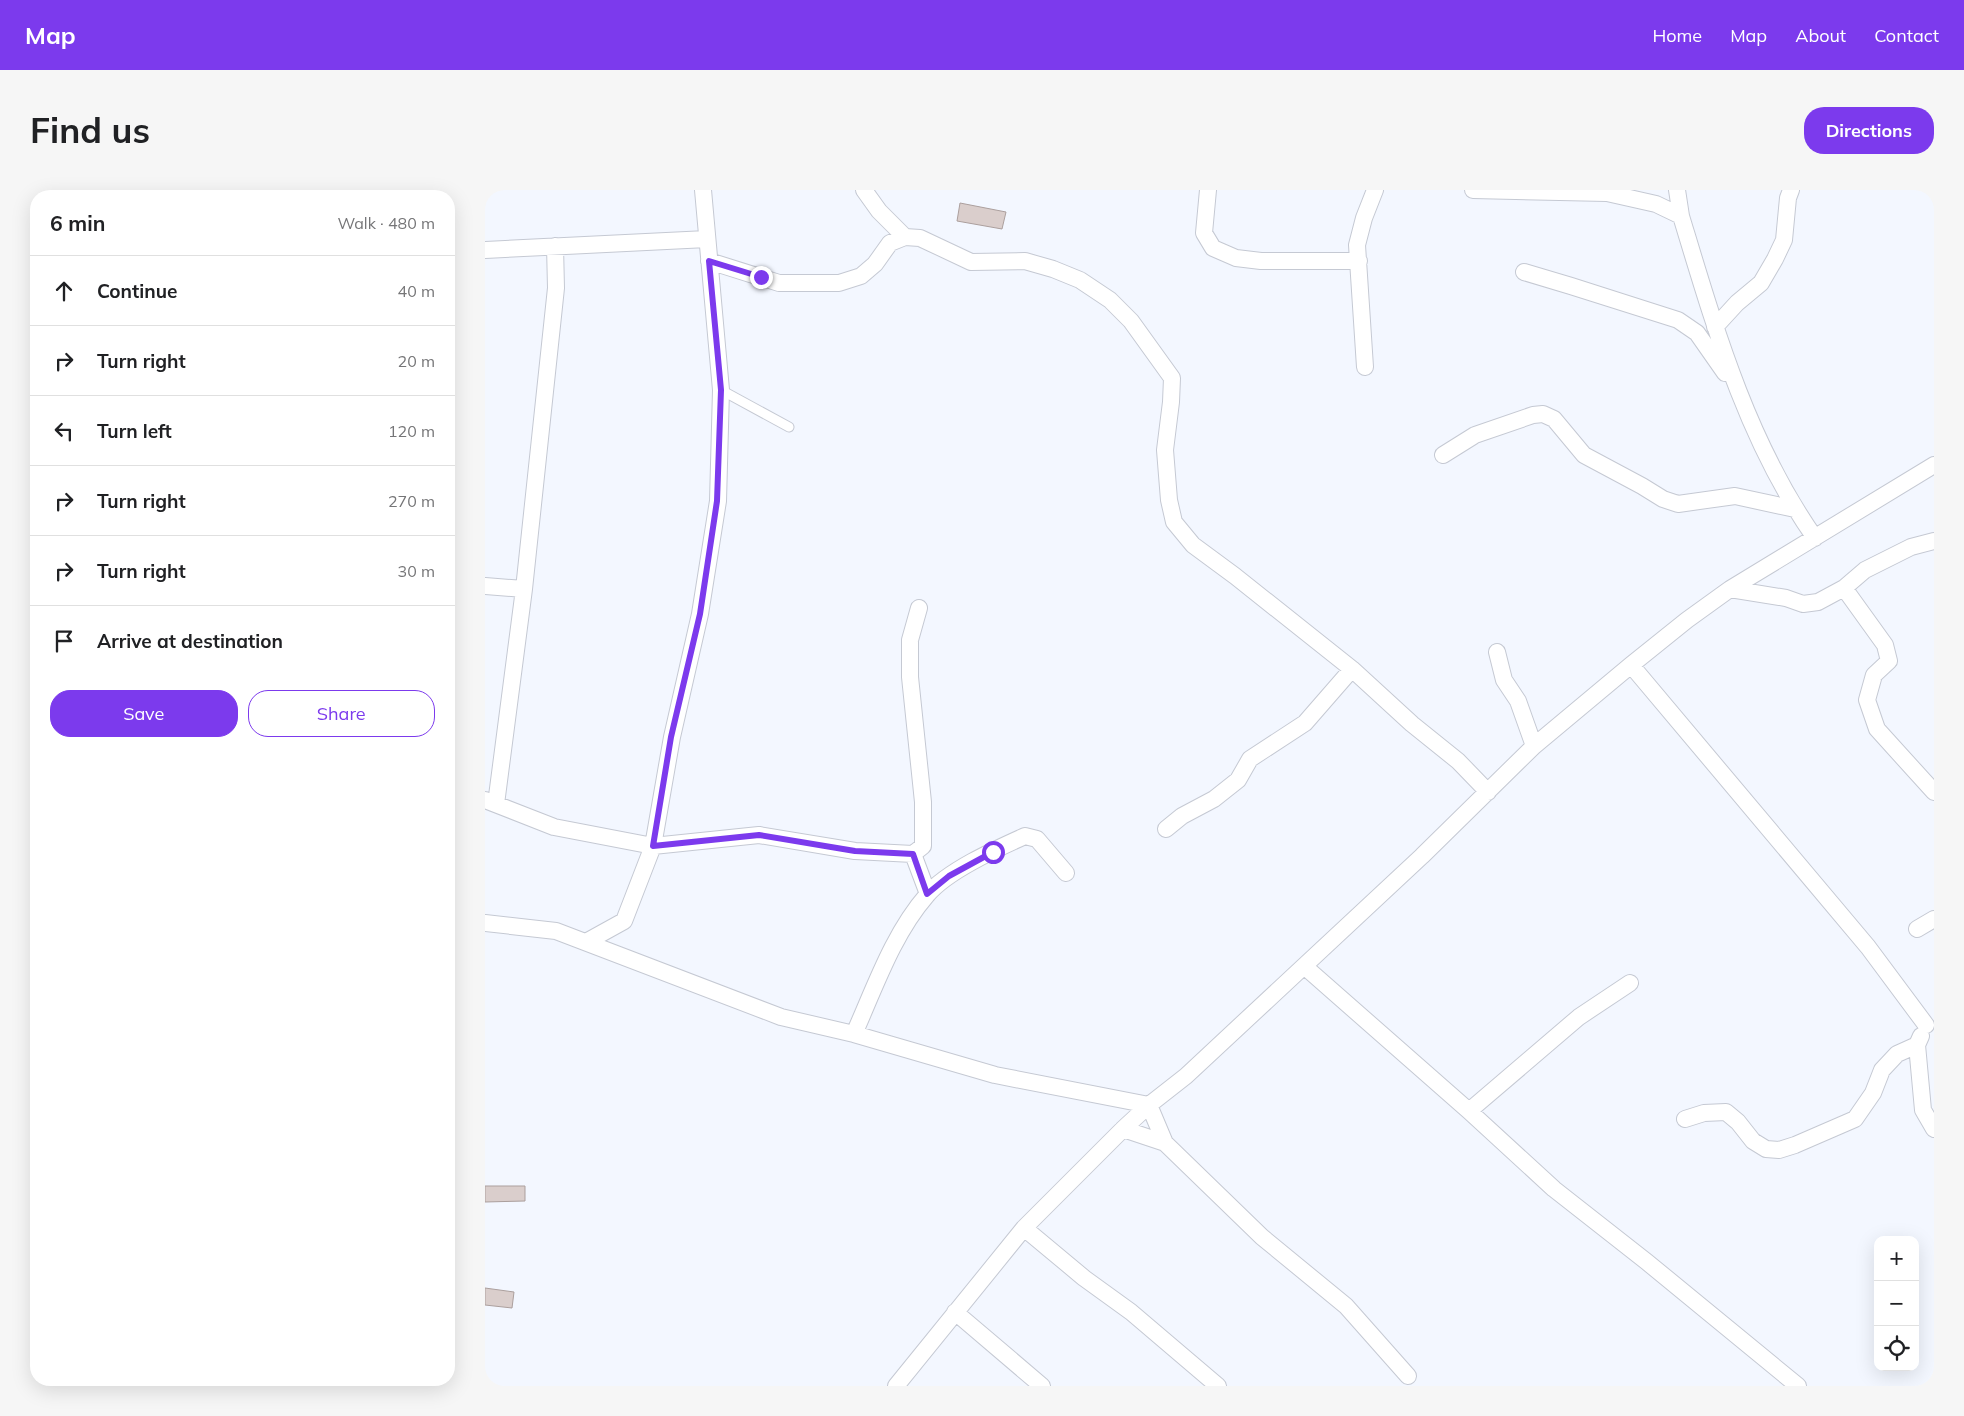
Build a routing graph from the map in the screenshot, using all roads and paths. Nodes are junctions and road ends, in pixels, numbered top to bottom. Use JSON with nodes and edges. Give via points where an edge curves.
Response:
{"nodes":[{"id":1,"x":703,"y":190,"type":"edge"},
{"id":2,"x":864,"y":190,"type":"edge"},
{"id":3,"x":1208,"y":190,"type":"edge"},
{"id":4,"x":1375,"y":190,"type":"edge"},
{"id":5,"x":1473,"y":190,"type":"edge"},
{"id":6,"x":1677,"y":190,"type":"edge"},
{"id":7,"x":1791,"y":190,"type":"edge"},
{"id":8,"x":1681,"y":216,"type":"junction"},
{"id":9,"x":905,"y":237,"type":"junction"},
{"id":10,"x":707,"y":239,"type":"junction"},
{"id":11,"x":555,"y":246,"type":"junction"},
{"id":12,"x":485,"y":250,"type":"edge"},
{"id":13,"x":709,"y":261,"type":"junction"},
{"id":14,"x":1359,"y":261,"type":"junction"},
{"id":15,"x":1524,"y":272,"type":"dead end"},
{"id":16,"x":1715,"y":327,"type":"junction"},
{"id":17,"x":1365,"y":367,"type":"dead end"},
{"id":18,"x":1735,"y":387,"type":"junction"},
{"id":19,"x":721,"y":390,"type":"junction"},
{"id":20,"x":789,"y":427,"type":"dead end"},
{"id":21,"x":1443,"y":455,"type":"dead end"},
{"id":22,"x":1934,"y":465,"type":"edge"},
{"id":23,"x":1795,"y":509,"type":"junction"},
{"id":24,"x":1815,"y":538,"type":"junction"},
{"id":25,"x":1934,"y":541,"type":"edge"},
{"id":26,"x":485,"y":586,"type":"edge"},
{"id":27,"x":1844,"y":588,"type":"junction"},
{"id":28,"x":525,"y":589,"type":"junction"},
{"id":29,"x":1730,"y":589,"type":"junction"},
{"id":30,"x":919,"y":608,"type":"dead end"},
{"id":31,"x":1497,"y":652,"type":"dead end"},
{"id":32,"x":1631,"y":665,"type":"junction"},
{"id":33,"x":1352,"y":669,"type":"junction"},
{"id":34,"x":1534,"y":746,"type":"junction"},
{"id":35,"x":1489,"y":792,"type":"junction"},
{"id":36,"x":1934,"y":792,"type":"edge"},
{"id":37,"x":491,"y":802,"type":"edge"},
{"id":38,"x":1166,"y":829,"type":"dead end"},
{"id":39,"x":653,"y":846,"type":"junction"},
{"id":40,"x":913,"y":854,"type":"junction"},
{"id":41,"x":1066,"y":873,"type":"dead end"},
{"id":42,"x":927,"y":894,"type":"junction"},
{"id":43,"x":1934,"y":919,"type":"edge"},
{"id":44,"x":485,"y":922,"type":"edge"},
{"id":45,"x":1917,"y":929,"type":"dead end"},
{"id":46,"x":587,"y":942,"type":"junction"},
{"id":47,"x":1303,"y":966,"type":"junction"},
{"id":48,"x":1630,"y":982,"type":"dead end"},
{"id":49,"x":1930,"y":1025,"type":"edge"},
{"id":50,"x":854,"y":1034,"type":"junction"},
{"id":51,"x":1917,"y":1045,"type":"junction"},
{"id":52,"x":1149,"y":1105,"type":"junction"},
{"id":53,"x":1469,"y":1111,"type":"junction"},
{"id":54,"x":1685,"y":1119,"type":"dead end"},
{"id":55,"x":1123,"y":1129,"type":"junction"},
{"id":56,"x":1934,"y":1129,"type":"edge"},
{"id":57,"x":1165,"y":1143,"type":"junction"},
{"id":58,"x":1024,"y":1228,"type":"junction"},
{"id":59,"x":955,"y":1312,"type":"junction"},
{"id":60,"x":1408,"y":1376,"type":"dead end"},
{"id":61,"x":896,"y":1386,"type":"edge"},
{"id":62,"x":1042,"y":1386,"type":"edge"},
{"id":63,"x":1219,"y":1386,"type":"edge"},
{"id":64,"x":1798,"y":1386,"type":"edge"}],
"edges":[{"from":1,"to":10,"type":"street"},
{"from":2,"to":9,"type":"street"},
{"from":3,"to":14,"type":"street","via":[[1204,233],[1213,248],[1236,258],[1261,261]]},
{"from":4,"to":14,"type":"street","via":[[1357,245]]},
{"from":5,"to":8,"type":"street","via":[[1607,193],[1656,204]]},
{"from":6,"to":8,"type":"street"},
{"from":7,"to":16,"type":"street","via":[[1784,240],[1775,259],[1761,283]]},
{"from":8,"to":16,"type":"street"},
{"from":9,"to":13,"type":"street","via":[[890,243],[875,264],[861,276],[839,283],[779,283]]},
{"from":9,"to":33,"type":"street","via":[[920,238],[971,262],[1025,262],[1053,269],[1080,280],[1110,300],[1131,321],[1172,378],[1165,450],[1174,522],[1193,545]]},
{"from":10,"to":11,"type":"street"},
{"from":10,"to":13,"type":"street"},
{"from":11,"to":12,"type":"street"},
{"from":11,"to":28,"type":"street","via":[[556,288]]},
{"from":13,"to":19,"type":"street"},
{"from":14,"to":17,"type":"street"},
{"from":15,"to":18,"type":"street","via":[[1678,320],[1697,333]]},
{"from":16,"to":18,"type":"street"},
{"from":18,"to":23,"type":"street"},
{"from":19,"to":20,"type":"lane"},
{"from":19,"to":39,"type":"street","via":[[717,501],[700,614],[671,737]]},
{"from":21,"to":23,"type":"street","via":[[1475,435],[1543,414],[1554,419],[1584,456],[1663,500],[1679,504],[1735,496]]},
{"from":22,"to":24,"type":"street"},
{"from":23,"to":24,"type":"street"},
{"from":24,"to":29,"type":"street"},
{"from":25,"to":27,"type":"street","via":[[1911,547],[1865,570]]},
{"from":26,"to":28,"type":"street"},
{"from":27,"to":29,"type":"street","via":[[1818,602],[1803,604],[1787,598]]},
{"from":27,"to":36,"type":"street","via":[[1885,645],[1889,660],[1874,675],[1867,700],[1877,729]]},
{"from":28,"to":37,"type":"street"},
{"from":29,"to":32,"type":"street"},
{"from":30,"to":40,"type":"street","via":[[910,640],[910,677],[923,802],[923,846]]},
{"from":31,"to":34,"type":"street","via":[[1504,680],[1518,701]]},
{"from":32,"to":34,"type":"street"},
{"from":32,"to":49,"type":"street"},
{"from":33,"to":35,"type":"street"},
{"from":33,"to":38,"type":"street","via":[[1305,723],[1250,759],[1238,780],[1214,799],[1182,816]]},
{"from":34,"to":35,"type":"street"},
{"from":35,"to":47,"type":"street"},
{"from":37,"to":39,"type":"street","via":[[554,827]]},
{"from":39,"to":40,"type":"street","via":[[759,835],[855,851]]},
{"from":39,"to":46,"type":"street","via":[[624,921]]},
{"from":40,"to":42,"type":"street"},
{"from":41,"to":42,"type":"street","via":[[1037,839],[1025,836],[949,876]]},
{"from":42,"to":50,"type":"street","via":[[908,920],[885,964]]},
{"from":43,"to":45,"type":"street"},
{"from":44,"to":46,"type":"street","via":[[556,931]]},
{"from":46,"to":50,"type":"street","via":[[781,1017]]},
{"from":47,"to":52,"type":"street","via":[[1186,1076]]},
{"from":47,"to":53,"type":"street"},
{"from":48,"to":53,"type":"street","via":[[1579,1017]]},
{"from":49,"to":51,"type":"street"},
{"from":50,"to":52,"type":"street","via":[[995,1076]]},
{"from":51,"to":54,"type":"street","via":[[1897,1054],[1882,1070],[1873,1093],[1855,1119],[1795,1145],[1779,1150],[1766,1149],[1753,1141],[1726,1112],[1704,1113]]},
{"from":51,"to":56,"type":"street","via":[[1923,1110]]},
{"from":52,"to":55,"type":"street"},
{"from":52,"to":57,"type":"street"},
{"from":53,"to":64,"type":"street","via":[[1554,1189]]},
{"from":55,"to":57,"type":"street"},
{"from":55,"to":58,"type":"street"},
{"from":57,"to":60,"type":"street","via":[[1262,1237],[1345,1306]]},
{"from":58,"to":59,"type":"street"},
{"from":58,"to":63,"type":"street"},
{"from":59,"to":61,"type":"street"},
{"from":59,"to":62,"type":"street"}]}
